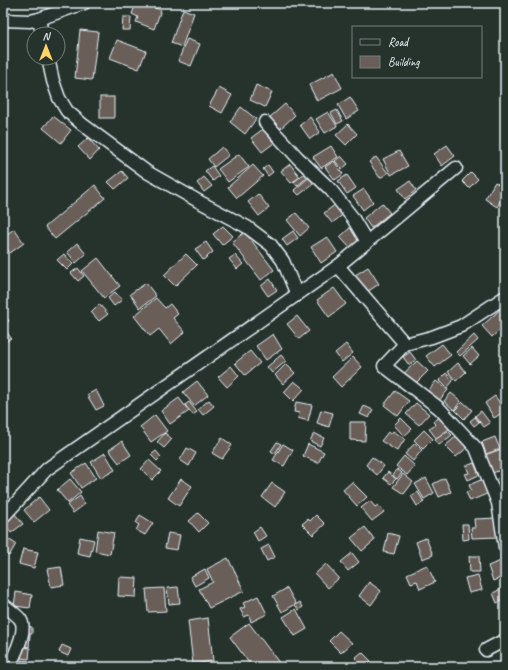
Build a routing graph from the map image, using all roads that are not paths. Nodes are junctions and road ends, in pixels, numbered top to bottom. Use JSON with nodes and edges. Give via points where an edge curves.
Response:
{"nodes":[{"id":1,"x":84,"y":3,"type":"edge"},
{"id":2,"x":39,"y":19,"type":"junction"},
{"id":3,"x":3,"y":20,"type":"edge"},
{"id":4,"x":40,"y":26,"type":"edge"},
{"id":5,"x":50,"y":66,"type":"edge"},
{"id":6,"x":265,"y":122,"type":"dead end"},
{"id":7,"x":456,"y":168,"type":"dead end"},
{"id":8,"x":367,"y":242,"type":"junction"},
{"id":9,"x":338,"y":266,"type":"junction"},
{"id":10,"x":297,"y":295,"type":"junction"},
{"id":11,"x":505,"y":297,"type":"edge"},
{"id":12,"x":405,"y":344,"type":"junction"},
{"id":13,"x":3,"y":517,"type":"edge"},
{"id":14,"x":505,"y":547,"type":"edge"},
{"id":15,"x":3,"y":604,"type":"edge"},
{"id":16,"x":505,"y":640,"type":"edge"},
{"id":17,"x":486,"y":650,"type":"dead end"},
{"id":18,"x":14,"y":656,"type":"dead end"}],
"edges":[{"from":1,"to":2,"type":"street"},
{"from":2,"to":3,"type":"street"},
{"from":2,"to":4,"type":"street"},
{"from":5,"to":10,"type":"street","via":[[59,98],[67,111],[147,172],[247,227],[271,246],[283,261]]},
{"from":6,"to":8,"type":"street","via":[[331,190]]},
{"from":7,"to":8,"type":"street"},
{"from":8,"to":9,"type":"street"},
{"from":9,"to":10,"type":"street"},
{"from":9,"to":12,"type":"street"},
{"from":10,"to":13,"type":"street","via":[[47,469]]},
{"from":11,"to":12,"type":"street","via":[[461,326],[432,338]]},
{"from":12,"to":14,"type":"street","via":[[384,366],[439,408],[476,448],[498,503]]},
{"from":15,"to":18,"type":"street","via":[[21,619],[23,626]]},
{"from":16,"to":17,"type":"street"}]}
